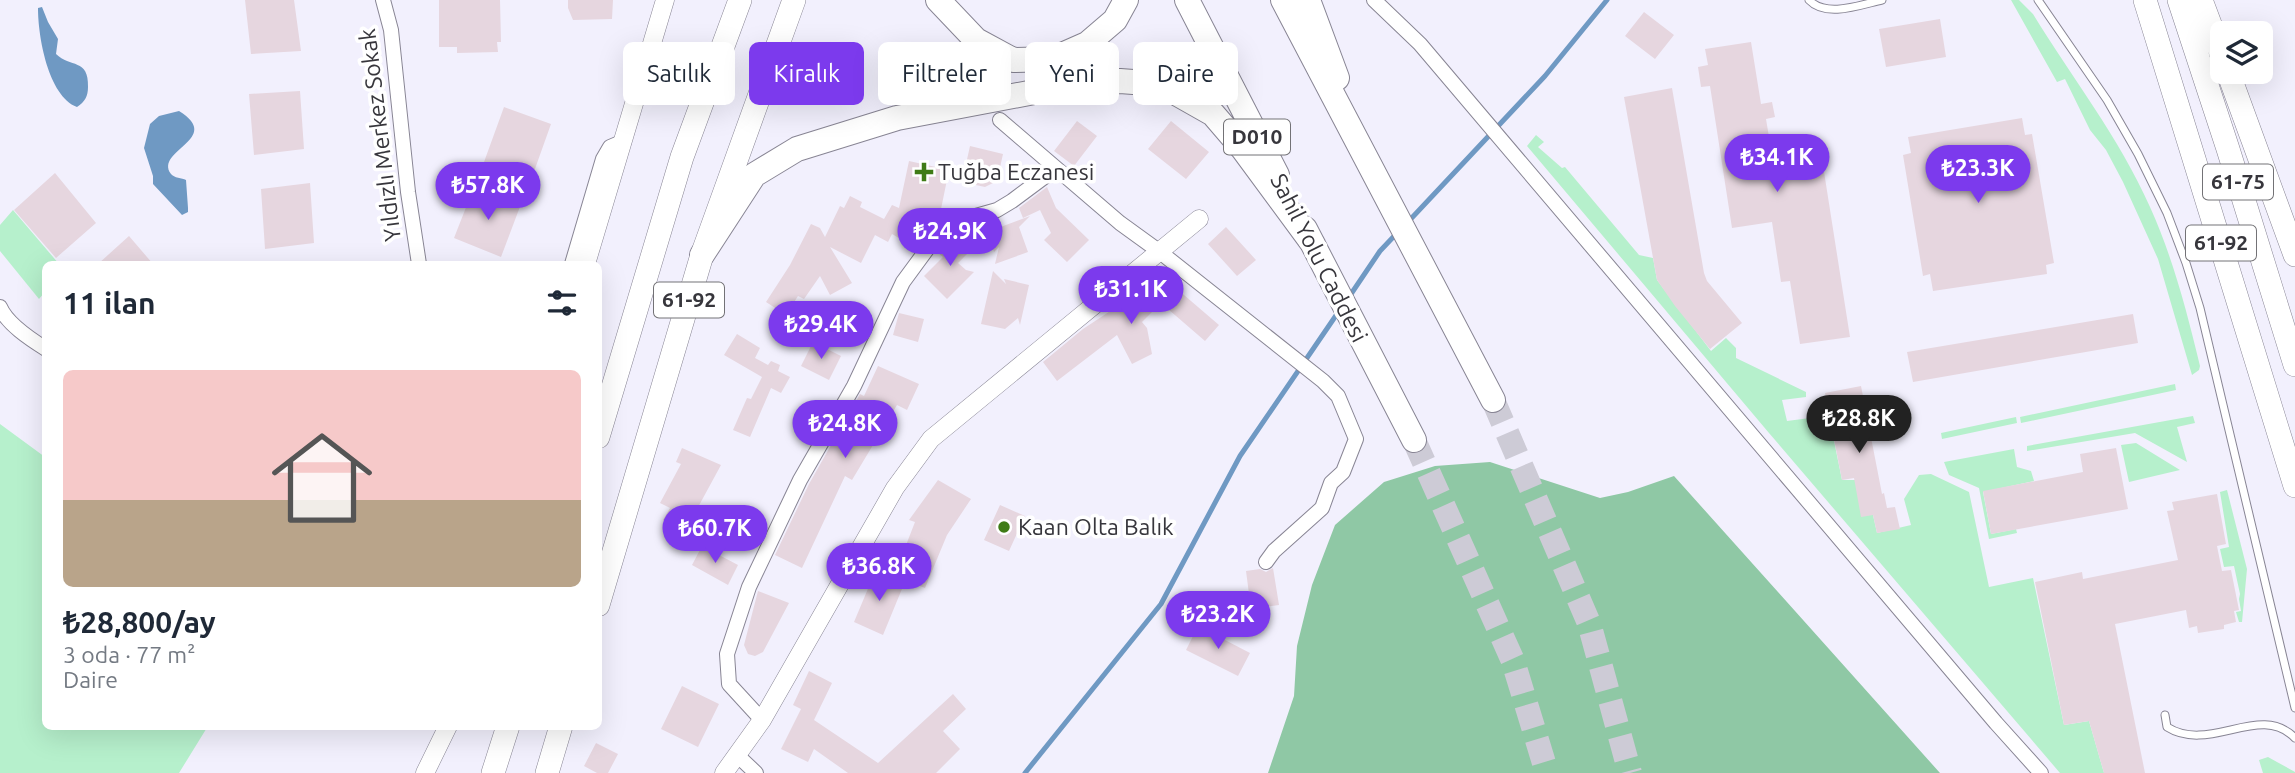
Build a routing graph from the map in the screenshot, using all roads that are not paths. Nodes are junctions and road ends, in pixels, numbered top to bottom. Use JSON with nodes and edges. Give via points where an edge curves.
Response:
{"nodes":[{"id":1,"x":383,"y":0,"type":"edge"},
{"id":2,"x":657,"y":0,"type":"edge"},
{"id":3,"x":665,"y":0,"type":"edge"},
{"id":4,"x":740,"y":0,"type":"edge"},
{"id":5,"x":794,"y":0,"type":"edge"},
{"id":6,"x":938,"y":0,"type":"edge"},
{"id":7,"x":1126,"y":0,"type":"edge"},
{"id":8,"x":1187,"y":0,"type":"edge"},
{"id":9,"x":1283,"y":0,"type":"edge"},
{"id":10,"x":1308,"y":0,"type":"edge"},
{"id":11,"x":1374,"y":0,"type":"edge"},
{"id":12,"x":1809,"y":0,"type":"edge"},
{"id":13,"x":1882,"y":0,"type":"edge"},
{"id":14,"x":2038,"y":0,"type":"edge"},
{"id":15,"x":2146,"y":0,"type":"edge"},
{"id":16,"x":2179,"y":0,"type":"edge"},
{"id":17,"x":2201,"y":0,"type":"edge"},
{"id":18,"x":2210,"y":24,"type":"edge"},
{"id":19,"x":655,"y":36,"type":"junction"},
{"id":20,"x":2232,"y":84,"type":"edge"},
{"id":21,"x":1000,"y":120,"type":"dead end"},
{"id":22,"x":624,"y":141,"type":"junction"},
{"id":23,"x":1360,"y":149,"type":"junction"},
{"id":24,"x":1055,"y":169,"type":"junction"},
{"id":25,"x":1199,"y":219,"type":"dead end"},
{"id":26,"x":1313,"y":244,"type":"junction"},
{"id":27,"x":1160,"y":252,"type":"junction"},
{"id":28,"x":2295,"y":255,"type":"edge"},
{"id":29,"x":702,"y":256,"type":"junction"},
{"id":30,"x":419,"y":261,"type":"edge"},
{"id":31,"x":573,"y":261,"type":"edge"},
{"id":32,"x":587,"y":261,"type":"edge"},
{"id":33,"x":0,"y":307,"type":"edge"},
{"id":34,"x":42,"y":346,"type":"edge"},
{"id":35,"x":2295,"y":365,"type":"edge"},
{"id":36,"x":1493,"y":400,"type":"tunnel mouth"},
{"id":37,"x":602,"y":424,"type":"edge"},
{"id":38,"x":1414,"y":440,"type":"tunnel mouth"},
{"id":39,"x":2295,"y":486,"type":"edge"},
{"id":40,"x":1266,"y":562,"type":"dead end"},
{"id":41,"x":602,"y":592,"type":"edge"},
{"id":42,"x":2295,"y":708,"type":"edge"},
{"id":43,"x":2165,"y":715,"type":"dead end"},
{"id":44,"x":762,"y":720,"type":"junction"},
{"id":45,"x":446,"y":730,"type":"edge"},
{"id":46,"x":507,"y":730,"type":"edge"},
{"id":47,"x":560,"y":730,"type":"edge"},
{"id":48,"x":2295,"y":738,"type":"edge"},
{"id":49,"x":737,"y":755,"type":"junction"},
{"id":50,"x":425,"y":773,"type":"edge"},
{"id":51,"x":492,"y":773,"type":"edge"},
{"id":52,"x":547,"y":773,"type":"edge"},
{"id":53,"x":724,"y":773,"type":"edge"},
{"id":54,"x":756,"y":773,"type":"edge"},
{"id":55,"x":2041,"y":773,"type":"edge"}],
"edges":[{"from":1,"to":30,"type":"street","name":"Yıldızlı Merkez Sokak","via":[[391,30]]},
{"from":2,"to":19,"type":"street"},
{"from":3,"to":19,"type":"street"},
{"from":4,"to":37,"type":"main road","number":"61-92","via":[[682,157]]},
{"from":5,"to":29,"type":"main road","number":"61-92"},
{"from":6,"to":7,"type":"highway","via":[[976,40],[1013,60],[1053,59],[1087,44],[1115,20]]},
{"from":8,"to":26,"type":"highway","name":"Sahil Yolu Caddesi","number":"D010"},
{"from":9,"to":23,"type":"highway"},
{"from":10,"to":23,"type":"highway"},
{"from":11,"to":55,"type":"street","via":[[1420,44]]},
{"from":12,"to":13,"type":"lane","via":[[1826,9]]},
{"from":14,"to":42,"type":"lane","via":[[2138,154],[2186,263]]},
{"from":15,"to":39,"type":"main road","number":"61-92"},
{"from":16,"to":35,"type":"main road","number":"61-75"},
{"from":17,"to":18,"type":"main road"},
{"from":19,"to":22,"type":"street"},
{"from":20,"to":28,"type":"main road","number":"61-92"},
{"from":21,"to":24,"type":"street"},
{"from":22,"to":31,"type":"street","via":[[610,147],[603,159]]},
{"from":22,"to":32,"type":"street"},
{"from":23,"to":36,"type":"highway"},
{"from":24,"to":27,"type":"street"},
{"from":24,"to":44,"type":"street","via":[[1012,201],[965,219],[936,237],[903,282],[749,587],[727,654],[729,684]]},
{"from":25,"to":27,"type":"street"},
{"from":26,"to":29,"type":"highway","via":[[1213,114],[1160,84],[1119,81],[897,118],[797,149],[754,175]]},
{"from":26,"to":38,"type":"highway","name":"Sahil Yolu Caddesi","number":"D010"},
{"from":27,"to":40,"type":"street","via":[[1323,381],[1338,396],[1352,426],[1356,439],[1351,454],[1343,472],[1331,483],[1322,508]]},
{"from":27,"to":44,"type":"street","via":[[931,439],[895,488]]},
{"from":29,"to":41,"type":"main road","number":"61-92"},
{"from":33,"to":34,"type":"street"},
{"from":43,"to":48,"type":"lane","via":[[2167,727],[2179,735],[2213,734],[2258,724],[2275,726]]},
{"from":44,"to":49,"type":"street"},
{"from":45,"to":50,"type":"street"},
{"from":46,"to":51,"type":"main road"},
{"from":47,"to":52,"type":"main road"},
{"from":49,"to":53,"type":"street"},
{"from":49,"to":54,"type":"street"}]}
